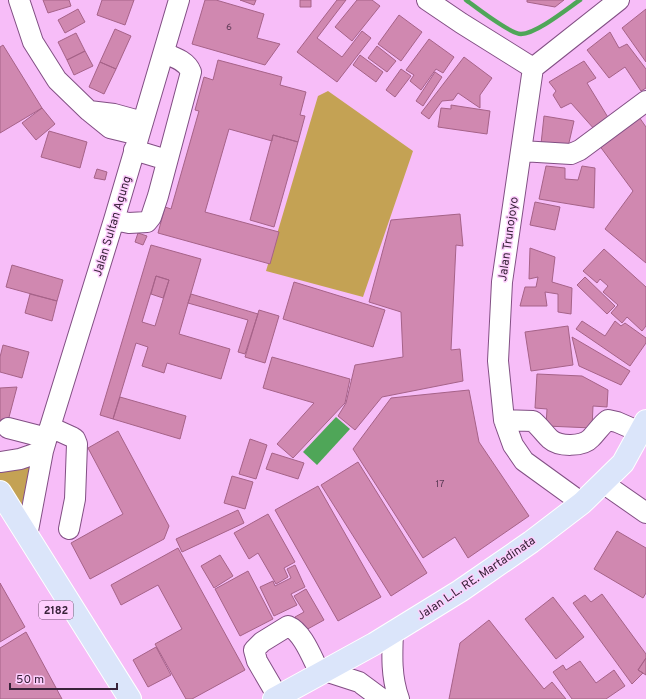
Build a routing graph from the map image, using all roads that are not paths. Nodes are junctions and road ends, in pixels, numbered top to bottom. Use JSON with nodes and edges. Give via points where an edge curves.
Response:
{"nodes":[{"id":1,"x":18,"y":0,"type":"edge"},
{"id":2,"x":179,"y":0,"type":"edge"},
{"id":3,"x":427,"y":0,"type":"edge"},
{"id":4,"x":619,"y":0,"type":"edge"},
{"id":5,"x":164,"y":53,"type":"junction"},
{"id":6,"x":533,"y":68,"type":"junction"},
{"id":7,"x":646,"y":101,"type":"edge"},
{"id":8,"x":139,"y":135,"type":"junction"},
{"id":9,"x":521,"y":151,"type":"junction"},
{"id":10,"x":167,"y":160,"type":"junction"},
{"id":11,"x":114,"y":220,"type":"junction"},
{"id":12,"x":504,"y":420,"type":"junction"},
{"id":13,"x":643,"y":427,"type":"edge"},
{"id":14,"x":8,"y":428,"type":"dead end"},
{"id":15,"x":46,"y":439,"type":"junction"},
{"id":16,"x":0,"y":462,"type":"edge"},
{"id":17,"x":603,"y":483,"type":"junction"},
{"id":18,"x":0,"y":492,"type":"edge"},
{"id":19,"x":582,"y":503,"type":"junction"},
{"id":20,"x":646,"y":513,"type":"edge"},
{"id":21,"x":0,"y":520,"type":"edge"},
{"id":22,"x":69,"y":529,"type":"dead end"},
{"id":23,"x":27,"y":536,"type":"junction"},
{"id":24,"x":394,"y":632,"type":"junction"},
{"id":25,"x":323,"y":672,"type":"junction"},
{"id":26,"x":276,"y":698,"type":"edge"},
{"id":27,"x":112,"y":699,"type":"edge"},
{"id":28,"x":130,"y":699,"type":"edge"},
{"id":29,"x":382,"y":699,"type":"edge"},
{"id":30,"x":399,"y":699,"type":"edge"}],
"edges":[{"from":1,"to":8,"type":"street","via":[[33,42],[57,80],[110,128]]},
{"from":2,"to":5,"type":"street","name":"Jalan Sultan Agung"},
{"from":3,"to":6,"type":"street"},
{"from":4,"to":6,"type":"street"},
{"from":5,"to":8,"type":"street","name":"Jalan Sultan Agung"},
{"from":5,"to":10,"type":"street","via":[[180,60],[191,72]]},
{"from":6,"to":9,"type":"street","name":"Jalan Trunojoyo"},
{"from":7,"to":9,"type":"street","via":[[571,154]]},
{"from":8,"to":10,"type":"street"},
{"from":8,"to":11,"type":"street","name":"Jalan Sultan Agung"},
{"from":9,"to":12,"type":"street","name":"Jalan Trunojoyo","via":[[502,282],[498,361]]},
{"from":10,"to":11,"type":"street","via":[[151,217],[147,222],[129,223]]},
{"from":11,"to":15,"type":"street","name":"Jalan Sultan Agung"},
{"from":12,"to":13,"type":"street","via":[[533,420],[559,444],[580,444],[590,440],[608,420]]},
{"from":12,"to":19,"type":"street","name":"Jalan Trunojoyo","via":[[513,445],[524,461]]},
{"from":13,"to":17,"type":"main road","name":"Jalan L.L. RE. Martadinata","via":[[623,463]]},
{"from":14,"to":15,"type":"street"},
{"from":15,"to":16,"type":"street","via":[[20,459]]},
{"from":15,"to":22,"type":"street","via":[[72,437],[77,444],[75,499]]},
{"from":15,"to":23,"type":"street","name":"Jalan Sultan Agung"},
{"from":17,"to":19,"type":"main road","name":"Jalan L.L. RE. Martadinata"},
{"from":17,"to":20,"type":"street"},
{"from":18,"to":23,"type":"main road","number":"2182"},
{"from":19,"to":24,"type":"main road","name":"Jalan L.L. RE. Martadinata","via":[[460,591]]},
{"from":21,"to":27,"type":"main road","number":"2182"},
{"from":23,"to":28,"type":"main road","number":"2182"},
{"from":24,"to":25,"type":"main road","name":"Jalan L.L. RE. Martadinata"},
{"from":24,"to":30,"type":"street","via":[[394,686]]},
{"from":25,"to":26,"type":"main road","name":"Jalan L.L. RE. Martadinata"},
{"from":25,"to":26,"type":"street","via":[[299,634],[288,626],[254,650]]},
{"from":25,"to":29,"type":"street","via":[[359,682]]}]}
